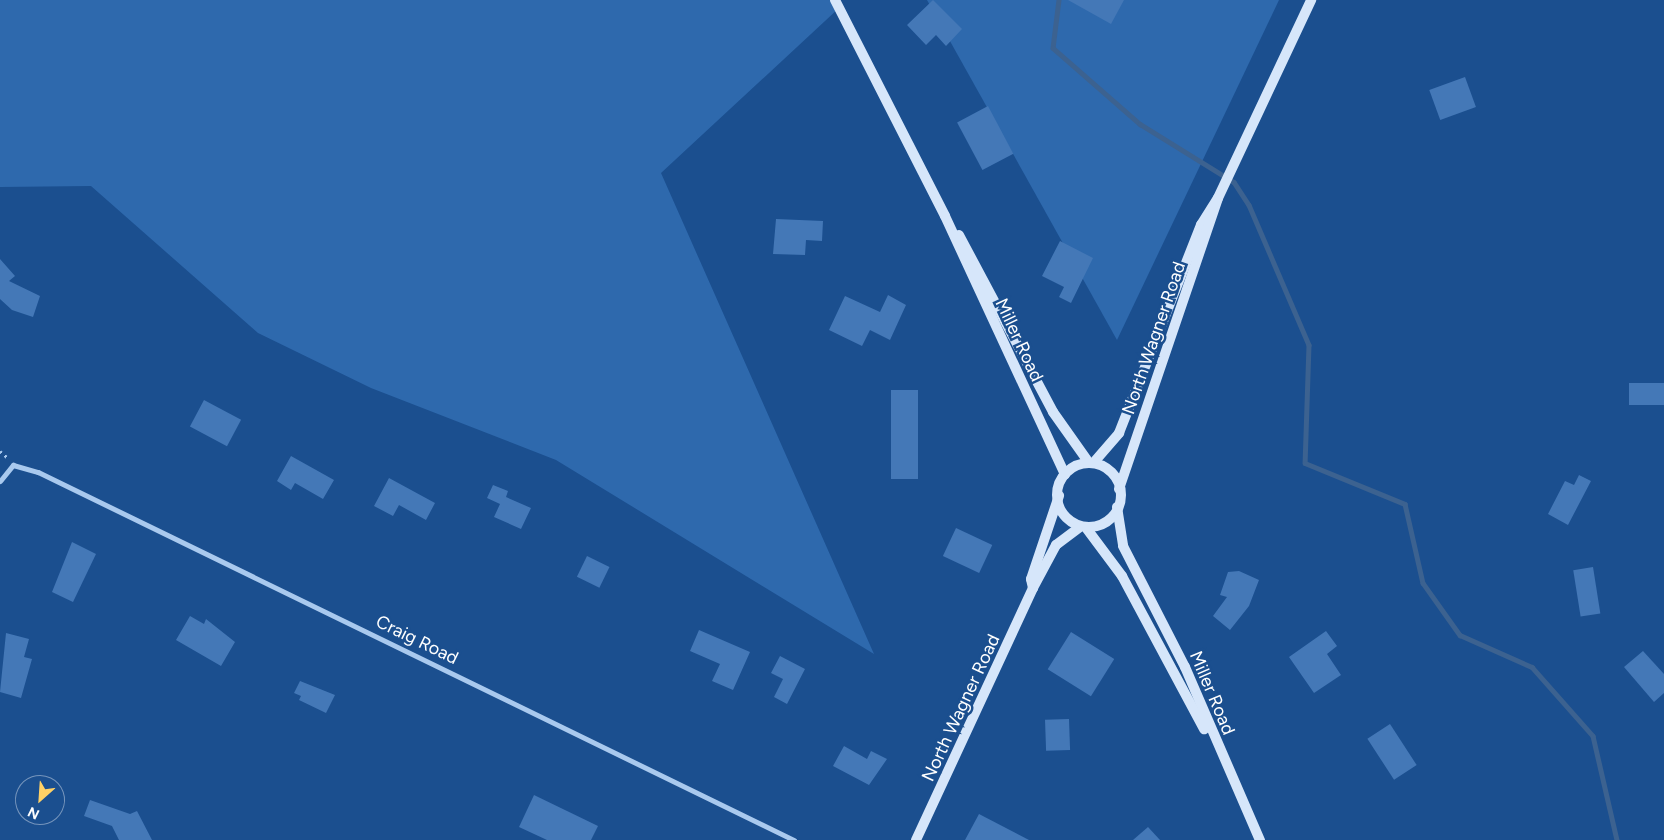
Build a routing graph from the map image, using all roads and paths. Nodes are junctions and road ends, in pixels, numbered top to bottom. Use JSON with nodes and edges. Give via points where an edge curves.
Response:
{"nodes":[{"id":1,"x":835,"y":0,"type":"edge"},
{"id":2,"x":1310,"y":0,"type":"edge"},
{"id":3,"x":1218,"y":198,"type":"junction"},
{"id":4,"x":944,"y":216,"type":"junction"},
{"id":5,"x":1091,"y":460,"type":"junction"},
{"id":6,"x":1066,"y":475,"type":"junction"},
{"id":7,"x":0,"y":481,"type":"edge"},
{"id":8,"x":1119,"y":489,"type":"junction"},
{"id":9,"x":1060,"y":494,"type":"junction"},
{"id":10,"x":1116,"y":507,"type":"junction"},
{"id":11,"x":1083,"y":528,"type":"junction"},
{"id":12,"x":1033,"y":588,"type":"junction"},
{"id":13,"x":1221,"y":756,"type":"junction"},
{"id":14,"x":794,"y":840,"type":"edge"},
{"id":15,"x":916,"y":840,"type":"edge"},
{"id":16,"x":1260,"y":840,"type":"edge"}],
"edges":[{"from":1,"to":4,"type":"main road","name":"Miller Road"},
{"from":2,"to":3,"type":"main road","name":"North Wagner Road"},
{"from":3,"to":5,"type":"main road","name":"North Wagner Road","via":[[1201,225],[1119,433]]},
{"from":3,"to":8,"type":"main road","name":"North Wagner Road"},
{"from":4,"to":5,"type":"main road","name":"Miller Road","via":[[968,251],[1052,412]]},
{"from":4,"to":6,"type":"main road","name":"Miller Road"},
{"from":5,"to":6,"type":"main road"},
{"from":5,"to":8,"type":"main road","via":[[1110,471]]},
{"from":6,"to":9,"type":"main road"},
{"from":7,"to":14,"type":"street","name":"Craig Road","via":[[14,465],[27,468]]},
{"from":8,"to":10,"type":"main road"},
{"from":9,"to":11,"type":"main road","via":[[1065,514]]},
{"from":9,"to":12,"type":"main road","name":"North Wagner Road","via":[[1031,579]]},
{"from":10,"to":11,"type":"main road","via":[[1101,527]]},
{"from":10,"to":13,"type":"main road","name":"Miller Road","via":[[1123,546],[1185,667]]},
{"from":11,"to":12,"type":"main road","name":"North Wagner Road","via":[[1056,545]]},
{"from":11,"to":13,"type":"main road","name":"Miller Road","via":[[1122,576]]},
{"from":12,"to":15,"type":"main road","name":"North Wagner Road"},
{"from":13,"to":16,"type":"main road","name":"Miller Road"}]}
